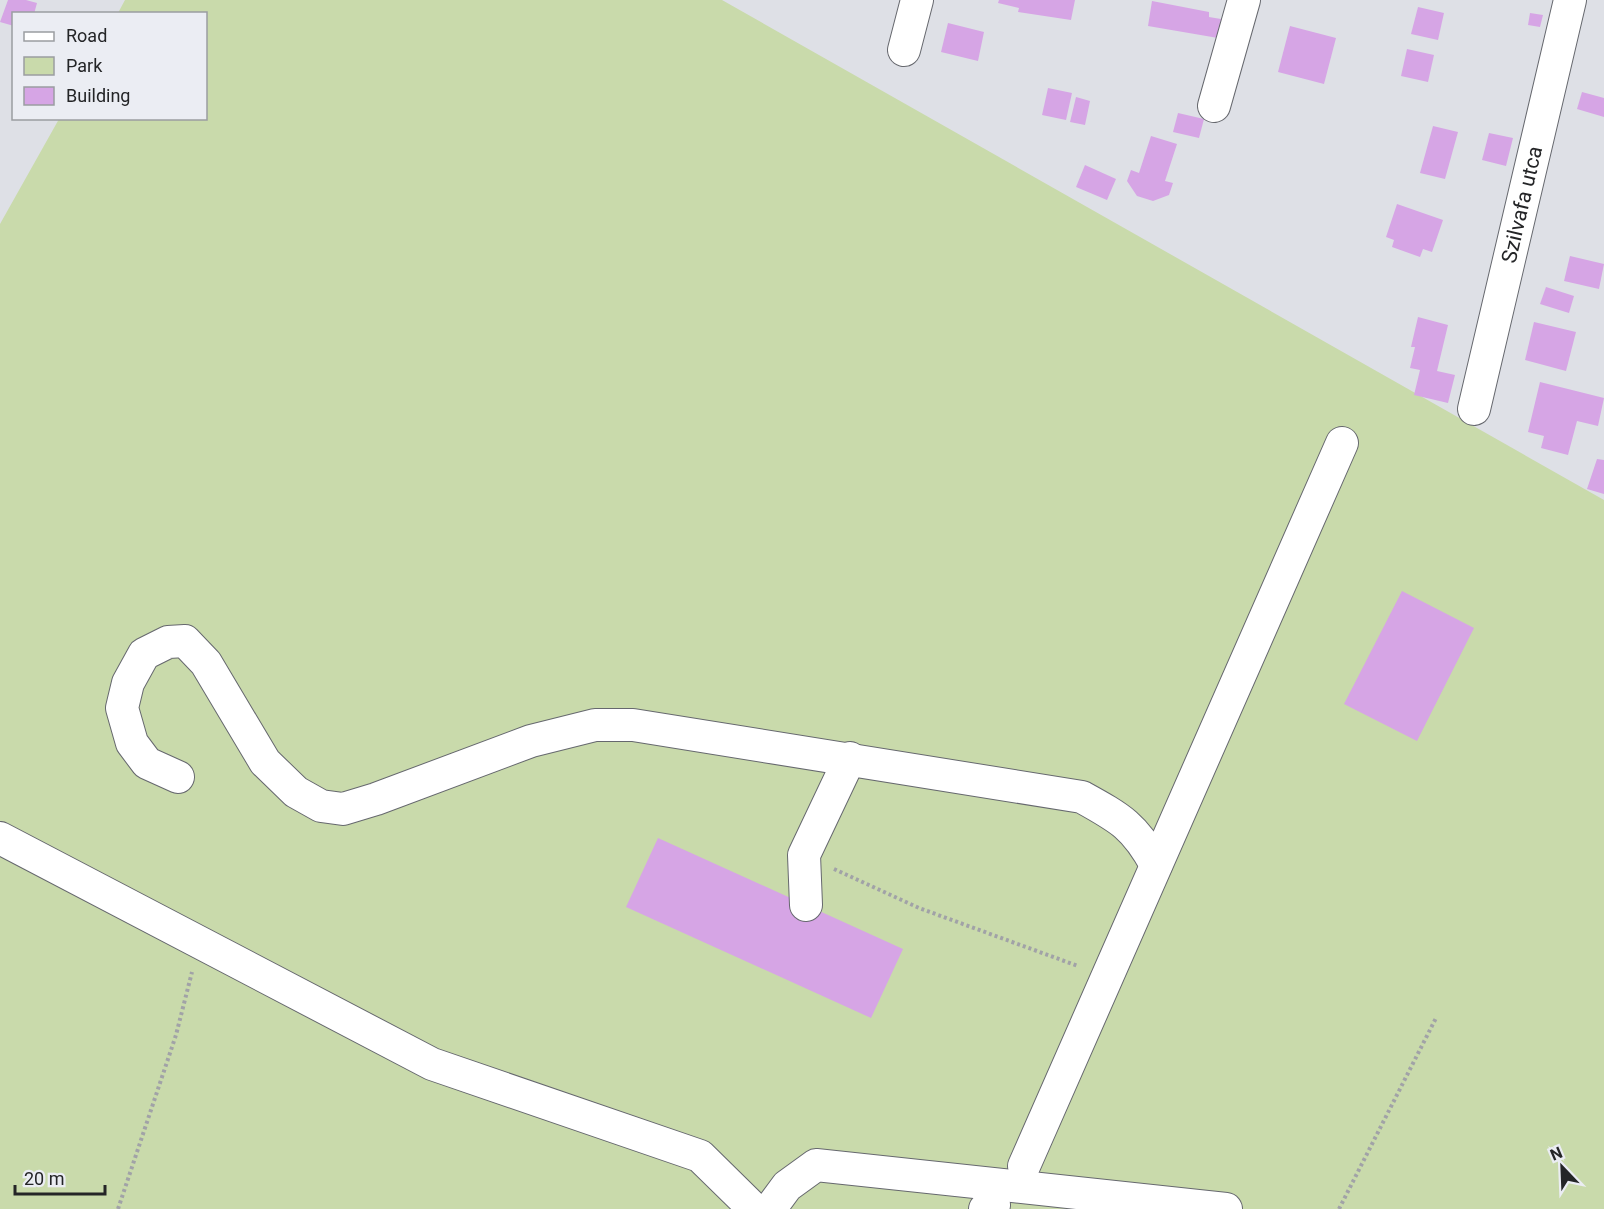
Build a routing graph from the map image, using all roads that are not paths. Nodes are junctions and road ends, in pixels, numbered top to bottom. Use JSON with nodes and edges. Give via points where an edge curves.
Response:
{"nodes":[{"id":1,"x":917,"y":0,"type":"edge"},
{"id":2,"x":1244,"y":0,"type":"edge"},
{"id":3,"x":1570,"y":0,"type":"edge"},
{"id":4,"x":904,"y":50,"type":"dead end"},
{"id":5,"x":1214,"y":106,"type":"dead end"},
{"id":6,"x":1474,"y":409,"type":"dead end"},
{"id":7,"x":1342,"y":443,"type":"dead end"},
{"id":8,"x":849,"y":758,"type":"junction"},
{"id":9,"x":178,"y":777,"type":"dead end"},
{"id":10,"x":0,"y":838,"type":"edge"},
{"id":11,"x":1156,"y":865,"type":"junction"},
{"id":12,"x":806,"y":905,"type":"dead end"},
{"id":13,"x":1009,"y":1196,"type":"edge"},
{"id":14,"x":754,"y":1209,"type":"edge"},
{"id":15,"x":770,"y":1209,"type":"edge"},
{"id":16,"x":1226,"y":1209,"type":"edge"}],
"edges":[{"from":1,"to":4,"type":"street"},
{"from":2,"to":5,"type":"street"},
{"from":3,"to":6,"type":"street","name":"Szilvafa utca"},
{"from":7,"to":11,"type":"street"},
{"from":8,"to":9,"type":"street","via":[[633,725],[595,725],[531,741],[343,809],[321,806],[296,792],[265,762],[206,663],[184,641],[168,642],[144,654],[128,683],[122,708],[132,743],[147,763]]},
{"from":8,"to":11,"type":"street","via":[[1082,797],[1122,819],[1144,842]]},
{"from":8,"to":12,"type":"street","via":[[804,855]]},
{"from":10,"to":14,"type":"street","via":[[432,1064],[700,1156]]},
{"from":11,"to":13,"type":"street"},
{"from":13,"to":15,"type":"street","via":[[816,1166],[787,1186]]},
{"from":13,"to":16,"type":"street"}]}
